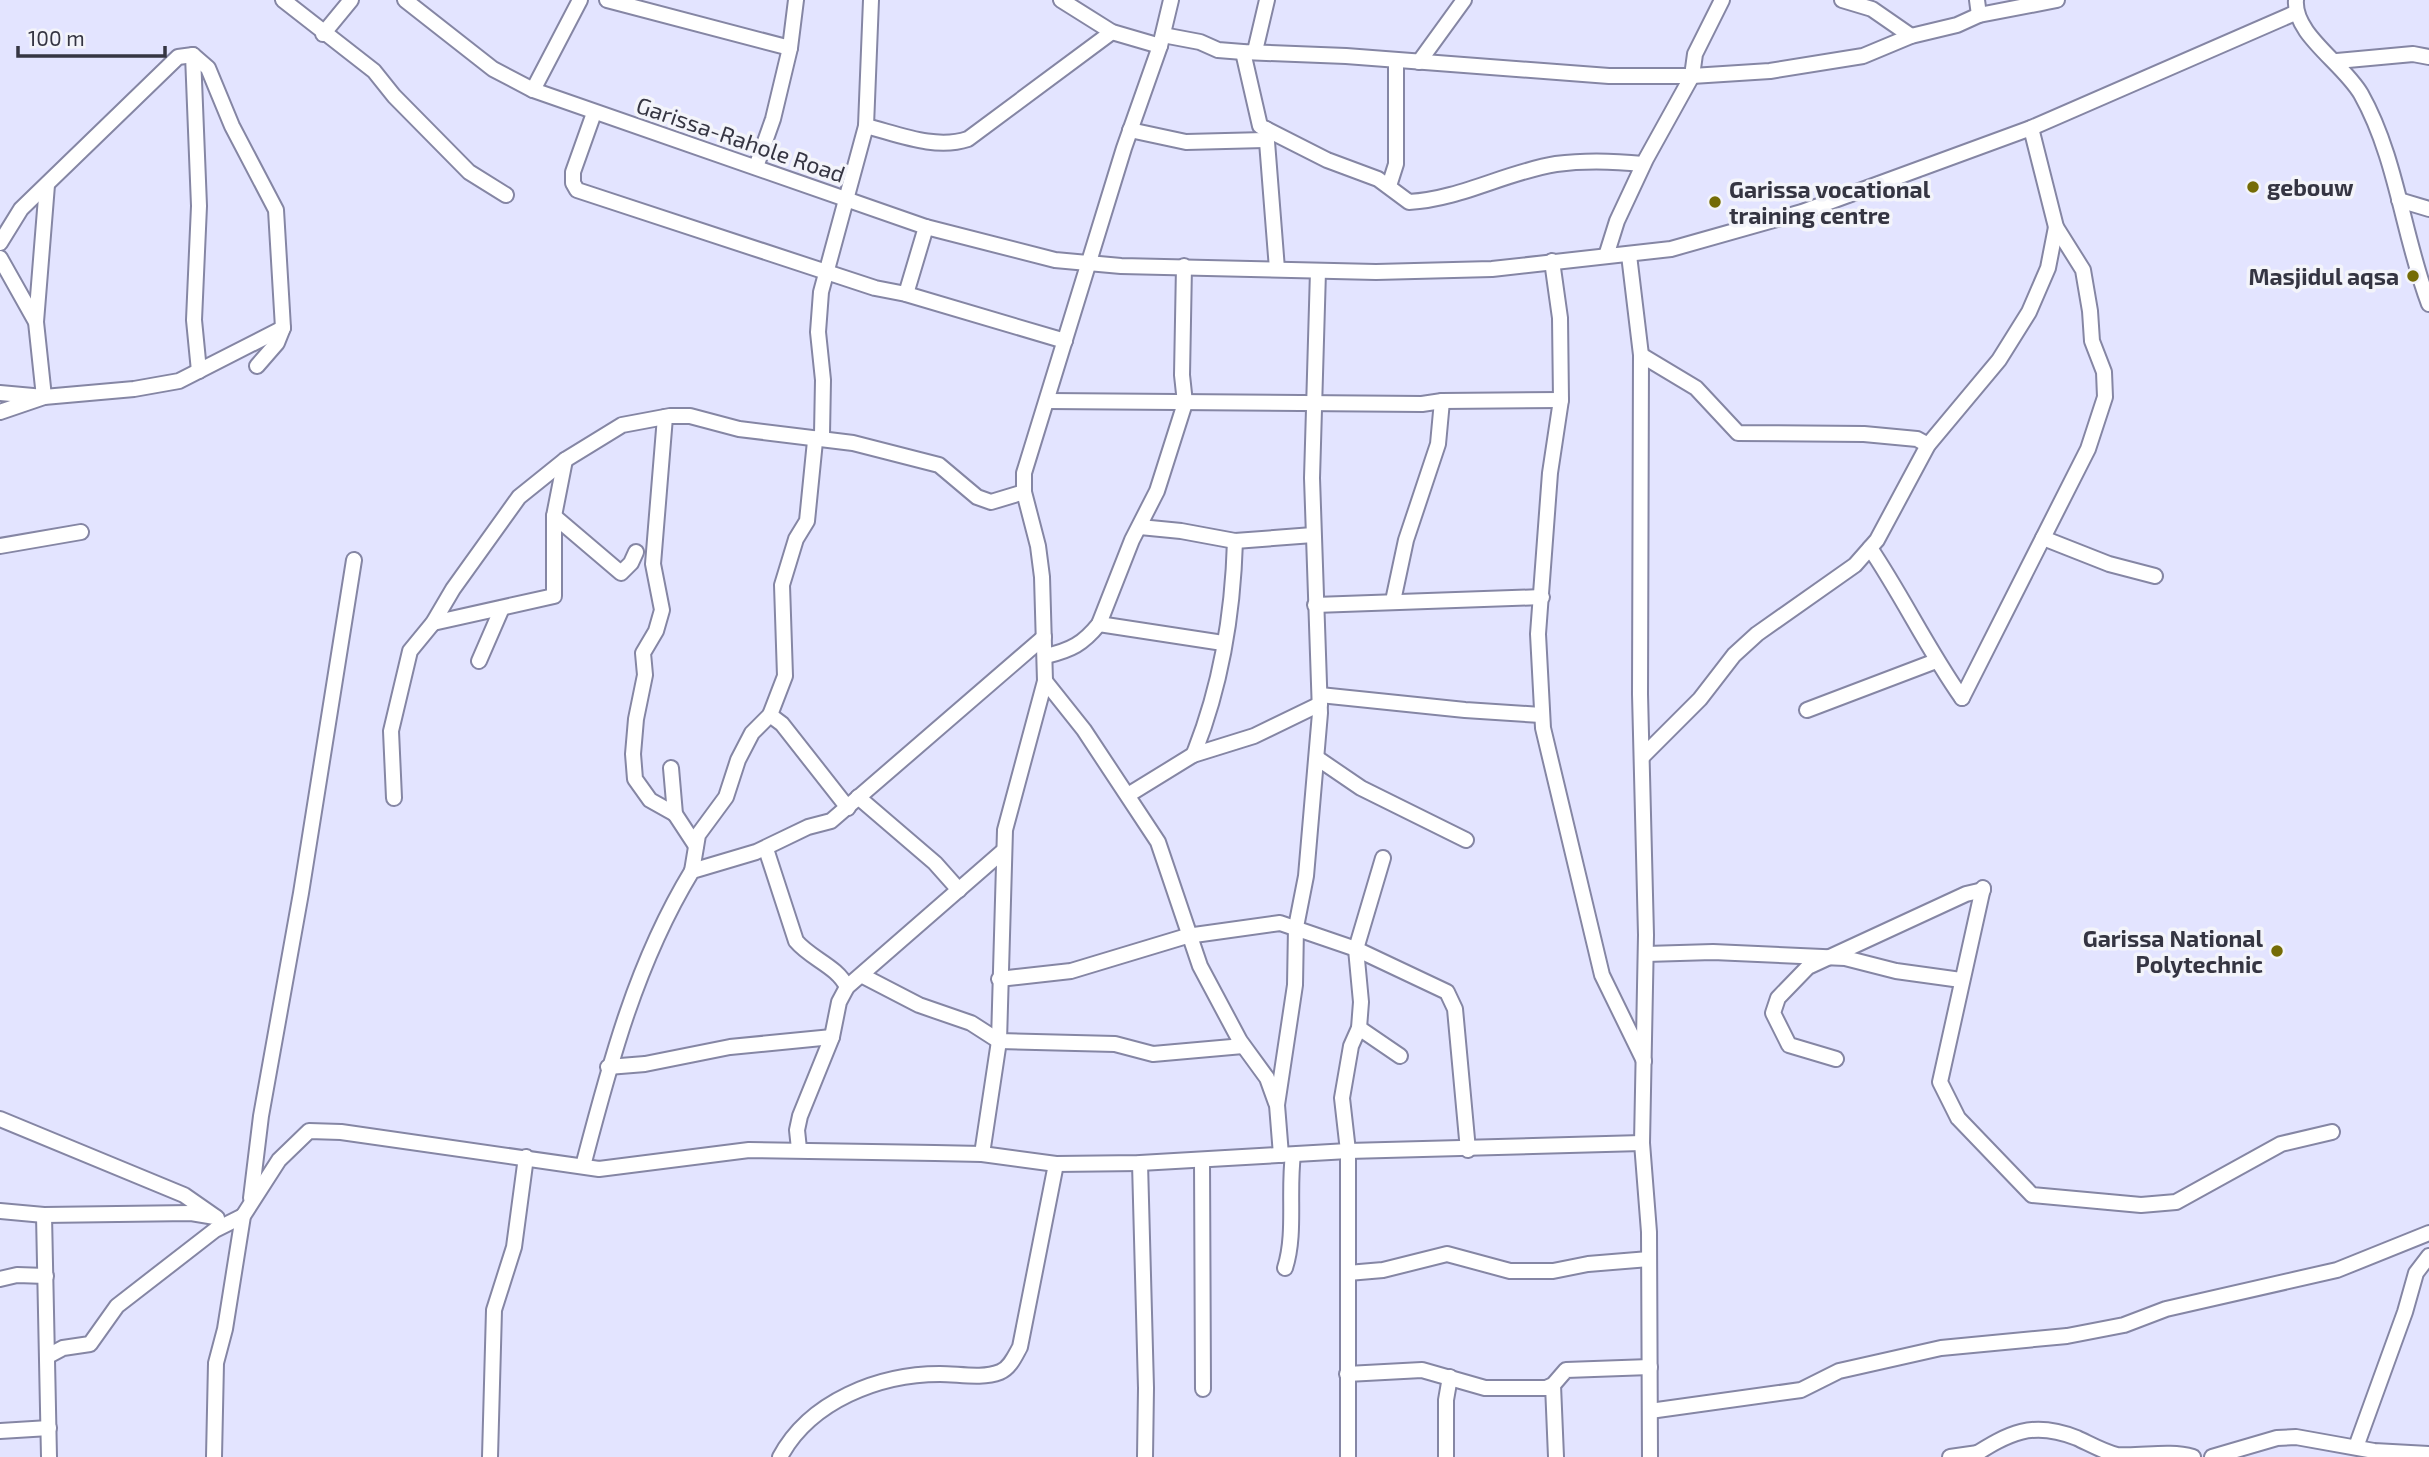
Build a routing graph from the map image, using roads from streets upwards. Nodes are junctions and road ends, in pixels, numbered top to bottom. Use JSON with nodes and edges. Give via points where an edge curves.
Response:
{"nodes":[{"id":1,"x":283,"y":0,"type":"edge"},
{"id":2,"x":351,"y":0,"type":"edge"},
{"id":3,"x":580,"y":0,"type":"edge"},
{"id":4,"x":607,"y":0,"type":"edge"},
{"id":5,"x":796,"y":0,"type":"edge"},
{"id":6,"x":870,"y":0,"type":"edge"},
{"id":7,"x":1061,"y":0,"type":"edge"},
{"id":8,"x":1171,"y":0,"type":"edge"},
{"id":9,"x":1267,"y":0,"type":"edge"},
{"id":10,"x":1464,"y":0,"type":"edge"},
{"id":11,"x":1722,"y":0,"type":"edge"},
{"id":12,"x":1842,"y":0,"type":"edge"},
{"id":13,"x":2057,"y":0,"type":"edge"},
{"id":14,"x":410,"y":2,"type":"edge"},
{"id":15,"x":2295,"y":6,"type":"edge"},
{"id":16,"x":1978,"y":7,"type":"edge"},
{"id":17,"x":1112,"y":32,"type":"junction"},
{"id":18,"x":323,"y":34,"type":"junction"},
{"id":19,"x":1911,"y":36,"type":"junction"},
{"id":20,"x":1161,"y":41,"type":"junction"},
{"id":21,"x":790,"y":48,"type":"junction"},
{"id":22,"x":1249,"y":52,"type":"junction"},
{"id":23,"x":193,"y":55,"type":"junction"},
{"id":24,"x":2429,"y":57,"type":"edge"},
{"id":25,"x":1396,"y":60,"type":"junction"},
{"id":26,"x":2337,"y":61,"type":"junction"},
{"id":27,"x":1419,"y":62,"type":"junction"},
{"id":28,"x":1692,"y":76,"type":"junction"},
{"id":29,"x":533,"y":90,"type":"junction"},
{"id":30,"x":594,"y":114,"type":"junction"},
{"id":31,"x":866,"y":126,"type":"junction"},
{"id":32,"x":2031,"y":128,"type":"junction"},
{"id":33,"x":1130,"y":130,"type":"junction"},
{"id":34,"x":1266,"y":134,"type":"junction"},
{"id":35,"x":1643,"y":164,"type":"junction"},
{"id":36,"x":756,"y":167,"type":"junction"},
{"id":37,"x":47,"y":185,"type":"junction"},
{"id":38,"x":1389,"y":186,"type":"junction"},
{"id":39,"x":506,"y":195,"type":"dead end"},
{"id":40,"x":848,"y":200,"type":"junction"},
{"id":41,"x":2399,"y":200,"type":"junction"},
{"id":42,"x":2429,"y":209,"type":"edge"},
{"id":43,"x":926,"y":227,"type":"junction"},
{"id":44,"x":2056,"y":227,"type":"junction"},
{"id":45,"x":0,"y":243,"type":"edge"},
{"id":46,"x":1629,"y":255,"type":"junction"},
{"id":47,"x":1606,"y":256,"type":"junction"},
{"id":48,"x":0,"y":258,"type":"edge"},
{"id":49,"x":1552,"y":261,"type":"junction"},
{"id":50,"x":1088,"y":264,"type":"junction"},
{"id":51,"x":1184,"y":266,"type":"junction"},
{"id":52,"x":1277,"y":269,"type":"junction"},
{"id":53,"x":827,"y":270,"type":"junction"},
{"id":54,"x":1318,"y":271,"type":"junction"},
{"id":55,"x":906,"y":294,"type":"junction"},
{"id":56,"x":2429,"y":304,"type":"edge"},
{"id":57,"x":36,"y":322,"type":"junction"},
{"id":58,"x":283,"y":328,"type":"junction"},
{"id":59,"x":1065,"y":341,"type":"junction"},
{"id":60,"x":1641,"y":355,"type":"junction"},
{"id":61,"x":257,"y":366,"type":"dead end"},
{"id":62,"x":199,"y":371,"type":"junction"},
{"id":63,"x":0,"y":393,"type":"edge"},
{"id":64,"x":44,"y":397,"type":"junction"},
{"id":65,"x":1561,"y":400,"type":"junction"},
{"id":66,"x":1048,"y":401,"type":"junction"},
{"id":67,"x":1315,"y":401,"type":"junction"},
{"id":68,"x":1442,"y":401,"type":"junction"},
{"id":69,"x":1185,"y":403,"type":"junction"},
{"id":70,"x":0,"y":412,"type":"edge"},
{"id":71,"x":664,"y":417,"type":"junction"},
{"id":72,"x":815,"y":440,"type":"junction"},
{"id":73,"x":1928,"y":445,"type":"junction"},
{"id":74,"x":565,"y":460,"type":"junction"},
{"id":75,"x":1024,"y":492,"type":"junction"},
{"id":76,"x":554,"y":516,"type":"junction"},
{"id":77,"x":1140,"y":527,"type":"junction"},
{"id":78,"x":81,"y":532,"type":"dead end"},
{"id":79,"x":1313,"y":535,"type":"junction"},
{"id":80,"x":2043,"y":538,"type":"junction"},
{"id":81,"x":1235,"y":541,"type":"junction"},
{"id":82,"x":0,"y":546,"type":"edge"},
{"id":83,"x":1870,"y":548,"type":"junction"},
{"id":84,"x":636,"y":552,"type":"dead end"},
{"id":85,"x":354,"y":560,"type":"dead end"},
{"id":86,"x":2155,"y":576,"type":"dead end"},
{"id":87,"x":1542,"y":597,"type":"junction"},
{"id":88,"x":1393,"y":601,"type":"junction"},
{"id":89,"x":1315,"y":605,"type":"junction"},
{"id":90,"x":502,"y":608,"type":"junction"},
{"id":91,"x":433,"y":624,"type":"junction"},
{"id":92,"x":1099,"y":624,"type":"junction"},
{"id":93,"x":1044,"y":637,"type":"junction"},
{"id":94,"x":1223,"y":643,"type":"junction"},
{"id":95,"x":1046,"y":656,"type":"junction"},
{"id":96,"x":480,"y":662,"type":"dead end"},
{"id":97,"x":1936,"y":662,"type":"junction"},
{"id":98,"x":1045,"y":681,"type":"junction"},
{"id":99,"x":1320,"y":699,"type":"junction"},
{"id":100,"x":1807,"y":710,"type":"dead end"},
{"id":101,"x":770,"y":715,"type":"junction"},
{"id":102,"x":1541,"y":715,"type":"junction"},
{"id":103,"x":1193,"y":755,"type":"junction"},
{"id":104,"x":1643,"y":756,"type":"junction"},
{"id":105,"x":1317,"y":758,"type":"junction"},
{"id":106,"x":671,"y":768,"type":"dead end"},
{"id":107,"x":1128,"y":794,"type":"junction"},
{"id":108,"x":394,"y":798,"type":"dead end"},
{"id":109,"x":853,"y":803,"type":"junction"},
{"id":110,"x":675,"y":814,"type":"junction"},
{"id":111,"x":1466,"y":840,"type":"dead end"},
{"id":112,"x":695,"y":846,"type":"junction"},
{"id":113,"x":766,"y":849,"type":"junction"},
{"id":114,"x":1002,"y":852,"type":"junction"},
{"id":115,"x":1382,"y":858,"type":"dead end"},
{"id":116,"x":692,"y":871,"type":"junction"},
{"id":117,"x":959,"y":890,"type":"junction"},
{"id":118,"x":1296,"y":927,"type":"junction"},
{"id":119,"x":1187,"y":936,"type":"junction"},
{"id":120,"x":1356,"y":949,"type":"junction"},
{"id":121,"x":1646,"y":954,"type":"junction"},
{"id":122,"x":1831,"y":957,"type":"junction"},
{"id":123,"x":863,"y":976,"type":"junction"},
{"id":124,"x":999,"y":979,"type":"junction"},
{"id":125,"x":1961,"y":980,"type":"junction"},
{"id":126,"x":846,"y":987,"type":"junction"},
{"id":127,"x":1359,"y":1028,"type":"junction"},
{"id":128,"x":832,"y":1037,"type":"junction"},
{"id":129,"x":999,"y":1041,"type":"junction"},
{"id":130,"x":1243,"y":1046,"type":"junction"},
{"id":131,"x":1400,"y":1056,"type":"dead end"},
{"id":132,"x":1836,"y":1059,"type":"dead end"},
{"id":133,"x":1645,"y":1063,"type":"junction"},
{"id":134,"x":608,"y":1067,"type":"junction"},
{"id":135,"x":1277,"y":1105,"type":"junction"},
{"id":136,"x":0,"y":1119,"type":"edge"},
{"id":137,"x":2332,"y":1132,"type":"dead end"},
{"id":138,"x":1642,"y":1143,"type":"junction"},
{"id":139,"x":799,"y":1149,"type":"junction"},
{"id":140,"x":1468,"y":1150,"type":"junction"},
{"id":141,"x":1348,"y":1152,"type":"junction"},
{"id":142,"x":982,"y":1154,"type":"junction"},
{"id":143,"x":1287,"y":1155,"type":"junction"},
{"id":144,"x":526,"y":1157,"type":"junction"},
{"id":145,"x":1202,"y":1160,"type":"junction"},
{"id":146,"x":1140,"y":1163,"type":"junction"},
{"id":147,"x":1056,"y":1164,"type":"junction"},
{"id":148,"x":583,"y":1166,"type":"junction"},
{"id":149,"x":251,"y":1199,"type":"junction"},
{"id":150,"x":0,"y":1211,"type":"edge"},
{"id":151,"x":44,"y":1215,"type":"junction"},
{"id":152,"x":230,"y":1219,"type":"junction"},
{"id":153,"x":2429,"y":1233,"type":"edge"},
{"id":154,"x":2429,"y":1256,"type":"edge"},
{"id":155,"x":1649,"y":1259,"type":"junction"},
{"id":156,"x":1285,"y":1268,"type":"dead end"},
{"id":157,"x":1348,"y":1273,"type":"junction"},
{"id":158,"x":46,"y":1276,"type":"junction"},
{"id":159,"x":0,"y":1279,"type":"edge"},
{"id":160,"x":48,"y":1356,"type":"junction"},
{"id":161,"x":1650,"y":1367,"type":"junction"},
{"id":162,"x":1347,"y":1374,"type":"junction"},
{"id":163,"x":1450,"y":1377,"type":"junction"},
{"id":164,"x":1553,"y":1385,"type":"junction"},
{"id":165,"x":1203,"y":1389,"type":"dead end"},
{"id":166,"x":1650,"y":1411,"type":"junction"},
{"id":167,"x":49,"y":1428,"type":"junction"},
{"id":168,"x":0,"y":1431,"type":"edge"},
{"id":169,"x":2356,"y":1447,"type":"junction"},
{"id":170,"x":2429,"y":1454,"type":"edge"},
{"id":171,"x":1975,"y":1455,"type":"edge"},
{"id":172,"x":49,"y":1457,"type":"edge"},
{"id":173,"x":214,"y":1457,"type":"edge"},
{"id":174,"x":490,"y":1457,"type":"edge"},
{"id":175,"x":780,"y":1457,"type":"edge"},
{"id":176,"x":1145,"y":1457,"type":"edge"},
{"id":177,"x":1348,"y":1457,"type":"edge"},
{"id":178,"x":1446,"y":1457,"type":"edge"},
{"id":179,"x":1556,"y":1457,"type":"edge"},
{"id":180,"x":1650,"y":1457,"type":"edge"},
{"id":181,"x":1950,"y":1457,"type":"edge"},
{"id":182,"x":2193,"y":1457,"type":"edge"},
{"id":183,"x":2212,"y":1457,"type":"edge"}],
"edges":[{"from":1,"to":18,"type":"street"},
{"from":2,"to":18,"type":"street"},
{"from":3,"to":29,"type":"street"},
{"from":4,"to":21,"type":"street"},
{"from":5,"to":21,"type":"street"},
{"from":6,"to":31,"type":"street"},
{"from":7,"to":17,"type":"street"},
{"from":8,"to":20,"type":"street"},
{"from":9,"to":22,"type":"street"},
{"from":10,"to":27,"type":"street"},
{"from":11,"to":28,"type":"street","via":[[1695,54]]},
{"from":12,"to":19,"type":"street","via":[[1872,9]]},
{"from":13,"to":16,"type":"street"},
{"from":14,"to":29,"type":"street","name":"Garissa-Rahole Road","via":[[493,69]]},
{"from":15,"to":26,"type":"street","via":[[2304,29]]},
{"from":15,"to":32,"type":"street","name":"Garissa-Rahole Road"},
{"from":16,"to":19,"type":"street","via":[[1956,25]]},
{"from":17,"to":20,"type":"street"},
{"from":17,"to":31,"type":"street","via":[[968,139],[935,143]]},
{"from":18,"to":39,"type":"street","via":[[374,71],[469,172]]},
{"from":19,"to":28,"type":"street","via":[[1863,56],[1825,64]]},
{"from":20,"to":22,"type":"street","via":[[1200,42],[1218,50]]},
{"from":20,"to":33,"type":"street"},
{"from":21,"to":36,"type":"street"},
{"from":22,"to":25,"type":"street"},
{"from":22,"to":34,"type":"street","via":[[1260,126]]},
{"from":23,"to":37,"type":"street","via":[[178,57]]},
{"from":23,"to":58,"type":"street","via":[[208,68],[276,210]]},
{"from":23,"to":62,"type":"street","via":[[200,206],[194,320]]},
{"from":24,"to":26,"type":"street","via":[[2413,54]]},
{"from":25,"to":27,"type":"street"},
{"from":25,"to":38,"type":"street","via":[[1396,164]]},
{"from":26,"to":41,"type":"street","via":[[2362,96]]},
{"from":27,"to":28,"type":"street","via":[[1609,76]]},
{"from":28,"to":35,"type":"street"},
{"from":29,"to":30,"type":"street","name":"Garissa-Rahole Road"},
{"from":30,"to":36,"type":"street","name":"Garissa-Rahole Road"},
{"from":30,"to":53,"type":"street","via":[[573,172],[577,190]]},
{"from":31,"to":40,"type":"street"},
{"from":32,"to":44,"type":"street"},
{"from":32,"to":46,"type":"street","name":"Garissa-Rahole Road","via":[[1802,212],[1697,243]]},
{"from":33,"to":34,"type":"street","via":[[1186,142]]},
{"from":33,"to":50,"type":"street"},
{"from":34,"to":38,"type":"street"},
{"from":34,"to":52,"type":"street"},
{"from":35,"to":38,"type":"street","via":[[1555,164],[1417,202],[1404,200]]},
{"from":35,"to":47,"type":"street"},
{"from":36,"to":40,"type":"street","name":"Garissa-Rahole Road"},
{"from":37,"to":45,"type":"street","via":[[21,209]]},
{"from":37,"to":57,"type":"street"},
{"from":40,"to":43,"type":"street","name":"Garissa-Rahole Road"},
{"from":40,"to":53,"type":"street"},
{"from":41,"to":42,"type":"street"},
{"from":41,"to":56,"type":"street","via":[[2414,266]]},
{"from":43,"to":50,"type":"street","name":"Garissa-Rahole Road","via":[[1003,249]]},
{"from":43,"to":55,"type":"street"},
{"from":44,"to":73,"type":"street","via":[[2048,268],[2029,312],[1999,360]]},
{"from":44,"to":80,"type":"street","via":[[2083,270],[2105,397],[2088,449]]},
{"from":46,"to":47,"type":"street","name":"Garissa-Rahole Road"},
{"from":46,"to":60,"type":"street"},
{"from":47,"to":49,"type":"street","name":"Garissa-Rahole Road"},
{"from":48,"to":57,"type":"street"},
{"from":49,"to":54,"type":"street","name":"Garissa-Rahole Road","via":[[1492,269]]},
{"from":49,"to":65,"type":"street","via":[[1560,318]]},
{"from":50,"to":51,"type":"street","name":"Garissa-Rahole Road"},
{"from":50,"to":59,"type":"street"},
{"from":51,"to":52,"type":"street","name":"Garissa-Rahole Road"},
{"from":51,"to":69,"type":"street"},
{"from":52,"to":54,"type":"street","name":"Garissa-Rahole Road"},
{"from":53,"to":55,"type":"street"},
{"from":53,"to":72,"type":"street","via":[[818,332],[822,434]]},
{"from":54,"to":67,"type":"street"},
{"from":55,"to":59,"type":"street"},
{"from":57,"to":64,"type":"street"},
{"from":58,"to":61,"type":"street","via":[[278,343]]},
{"from":58,"to":62,"type":"street"},
{"from":59,"to":66,"type":"street"},
{"from":60,"to":73,"type":"street","via":[[1696,388],[1738,433],[1864,434],[1917,439]]},
{"from":60,"to":104,"type":"street"},
{"from":62,"to":64,"type":"street","via":[[178,381],[134,389]]},
{"from":63,"to":64,"type":"street"},
{"from":64,"to":70,"type":"street"},
{"from":65,"to":68,"type":"street"},
{"from":65,"to":87,"type":"street","via":[[1550,473]]},
{"from":66,"to":69,"type":"street"},
{"from":66,"to":75,"type":"street","via":[[1024,473]]},
{"from":67,"to":68,"type":"street"},
{"from":67,"to":69,"type":"street"},
{"from":67,"to":79,"type":"street"},
{"from":68,"to":88,"type":"street","via":[[1438,444],[1406,540]]},
{"from":69,"to":77,"type":"street"},
{"from":71,"to":72,"type":"street","via":[[690,416],[739,429]]},
{"from":71,"to":74,"type":"street","via":[[622,425]]},
{"from":71,"to":110,"type":"street","via":[[653,553],[662,610],[643,653],[645,675],[633,754],[635,779],[650,800]]},
{"from":72,"to":75,"type":"street","via":[[853,443],[939,465],[977,497],[991,502]]},
{"from":72,"to":101,"type":"street","via":[[807,521],[796,539],[782,585],[785,676]]},
{"from":73,"to":83,"type":"street"},
{"from":74,"to":76,"type":"street"},
{"from":74,"to":91,"type":"street","via":[[519,497]]},
{"from":75,"to":93,"type":"street","via":[[1038,546]]},
{"from":76,"to":84,"type":"street","via":[[621,573]]},
{"from":76,"to":90,"type":"street","via":[[554,596]]},
{"from":77,"to":81,"type":"street"},
{"from":77,"to":92,"type":"street"},
{"from":78,"to":82,"type":"street"},
{"from":79,"to":81,"type":"street"},
{"from":79,"to":89,"type":"street"},
{"from":80,"to":86,"type":"street"},
{"from":80,"to":97,"type":"street","via":[[1962,698]]},
{"from":81,"to":94,"type":"street"},
{"from":83,"to":97,"type":"street","via":[[1902,596]]},
{"from":83,"to":104,"type":"street","via":[[1834,582],[1734,655],[1700,699]]},
{"from":85,"to":149,"type":"street"},
{"from":87,"to":88,"type":"street"},
{"from":87,"to":102,"type":"street","via":[[1538,635]]},
{"from":88,"to":89,"type":"street"},
{"from":89,"to":99,"type":"street"},
{"from":90,"to":91,"type":"street"},
{"from":90,"to":96,"type":"street"},
{"from":91,"to":108,"type":"street","via":[[410,651],[391,731]]},
{"from":92,"to":94,"type":"street"},
{"from":92,"to":95,"type":"street","via":[[1073,649]]},
{"from":93,"to":95,"type":"street"},
{"from":93,"to":109,"type":"street"},
{"from":94,"to":103,"type":"street","via":[[1217,690]]},
{"from":95,"to":98,"type":"street"},
{"from":97,"to":100,"type":"street"},
{"from":98,"to":107,"type":"street"},
{"from":98,"to":114,"type":"street"},
{"from":99,"to":102,"type":"street"},
{"from":99,"to":103,"type":"street","via":[[1254,736]]},
{"from":99,"to":105,"type":"street"},
{"from":101,"to":109,"type":"street"},
{"from":101,"to":112,"type":"street","via":[[752,733],[726,797]]},
{"from":102,"to":133,"type":"street","via":[[1593,945],[1620,1018]]},
{"from":103,"to":107,"type":"street"},
{"from":104,"to":121,"type":"street"},
{"from":105,"to":111,"type":"street","via":[[1361,788]]},
{"from":105,"to":118,"type":"street","via":[[1306,876]]},
{"from":106,"to":110,"type":"street"},
{"from":107,"to":119,"type":"street","via":[[1158,842]]},
{"from":109,"to":113,"type":"street","via":[[831,821],[808,827]]},
{"from":109,"to":117,"type":"street","via":[[936,863]]},
{"from":110,"to":112,"type":"street"},
{"from":112,"to":116,"type":"street"},
{"from":113,"to":116,"type":"street"},
{"from":113,"to":126,"type":"street","via":[[796,940],[841,975]]},
{"from":114,"to":117,"type":"street"},
{"from":114,"to":124,"type":"street"},
{"from":115,"to":120,"type":"street"},
{"from":116,"to":134,"type":"street","via":[[645,959]]},
{"from":117,"to":123,"type":"street"},
{"from":118,"to":119,"type":"street","via":[[1280,923]]},
{"from":118,"to":120,"type":"street"},
{"from":118,"to":135,"type":"street","via":[[1295,985]]},
{"from":119,"to":124,"type":"street","via":[[1071,971]]},
{"from":119,"to":130,"type":"street"},
{"from":120,"to":127,"type":"street"},
{"from":120,"to":140,"type":"street","via":[[1447,992],[1455,1009]]},
{"from":121,"to":122,"type":"street"},
{"from":121,"to":133,"type":"street"},
{"from":122,"to":125,"type":"street"},
{"from":122,"to":125,"type":"street","via":[[1983,889]]},
{"from":122,"to":132,"type":"street","via":[[1808,967],[1791,983],[1773,1013],[1788,1045]]},
{"from":123,"to":126,"type":"street"},
{"from":123,"to":129,"type":"street","via":[[919,1005],[971,1023]]},
{"from":124,"to":129,"type":"street"},
{"from":125,"to":137,"type":"street","via":[[1940,1082],[1958,1118],[2032,1195],[2141,1205],[2176,1202],[2281,1144]]},
{"from":126,"to":128,"type":"street"},
{"from":127,"to":131,"type":"street"},
{"from":127,"to":141,"type":"street","via":[[1351,1046],[1342,1098]]},
{"from":128,"to":134,"type":"street","via":[[730,1047]]},
{"from":128,"to":139,"type":"street","via":[[800,1116]]},
{"from":129,"to":130,"type":"street","via":[[1115,1044],[1153,1054]]},
{"from":129,"to":142,"type":"street"},
{"from":130,"to":135,"type":"street","via":[[1267,1078]]},
{"from":133,"to":138,"type":"street"},
{"from":134,"to":148,"type":"street"},
{"from":135,"to":143,"type":"street"},
{"from":136,"to":152,"type":"street","via":[[184,1195]]},
{"from":138,"to":140,"type":"street"},
{"from":138,"to":155,"type":"street"},
{"from":139,"to":142,"type":"street"},
{"from":139,"to":148,"type":"street","via":[[749,1150],[629,1167]]},
{"from":140,"to":141,"type":"street"},
{"from":141,"to":143,"type":"street"},
{"from":141,"to":157,"type":"street"},
{"from":142,"to":147,"type":"street"},
{"from":143,"to":145,"type":"street"},
{"from":143,"to":156,"type":"street","via":[[1291,1249]]},
{"from":144,"to":148,"type":"street"},
{"from":144,"to":149,"type":"street","via":[[309,1131]]},
{"from":144,"to":174,"type":"street","via":[[513,1247],[494,1310]]},
{"from":145,"to":146,"type":"street"},
{"from":145,"to":165,"type":"street"},
{"from":146,"to":147,"type":"street"},
{"from":146,"to":176,"type":"street"},
{"from":147,"to":175,"type":"street","via":[[1020,1347],[1012,1361],[1002,1371],[985,1375],[938,1373],[864,1386],[798,1428]]},
{"from":149,"to":152,"type":"street"},
{"from":150,"to":151,"type":"street"},
{"from":151,"to":152,"type":"street","via":[[191,1213]]},
{"from":151,"to":158,"type":"street"},
{"from":152,"to":160,"type":"street","via":[[117,1306],[90,1344],[63,1348]]},
{"from":152,"to":173,"type":"street","via":[[215,1374]]},
{"from":153,"to":166,"type":"street","via":[[2337,1270],[2166,1308],[2124,1325],[2067,1336],[1941,1348],[1850,1368],[1801,1390]]},
{"from":154,"to":169,"type":"street","via":[[2416,1273]]},
{"from":155,"to":157,"type":"street","via":[[1553,1271],[1510,1271],[1447,1254],[1383,1270]]},
{"from":155,"to":161,"type":"street"},
{"from":157,"to":162,"type":"street"},
{"from":158,"to":159,"type":"street"},
{"from":158,"to":160,"type":"street"},
{"from":160,"to":167,"type":"street"},
{"from":161,"to":164,"type":"street","via":[[1566,1370]]},
{"from":161,"to":166,"type":"street"},
{"from":162,"to":163,"type":"street","via":[[1422,1370]]},
{"from":162,"to":177,"type":"street"},
{"from":163,"to":164,"type":"street","via":[[1485,1388]]},
{"from":163,"to":178,"type":"street"},
{"from":164,"to":179,"type":"street"},
{"from":166,"to":180,"type":"street"},
{"from":167,"to":168,"type":"street"},
{"from":167,"to":172,"type":"street"},
{"from":169,"to":170,"type":"street"},
{"from":169,"to":183,"type":"street","via":[[2277,1438]]},
{"from":171,"to":181,"type":"street"},
{"from":171,"to":182,"type":"street","via":[[2005,1436],[2034,1428],[2067,1434],[2118,1455]]}]}
